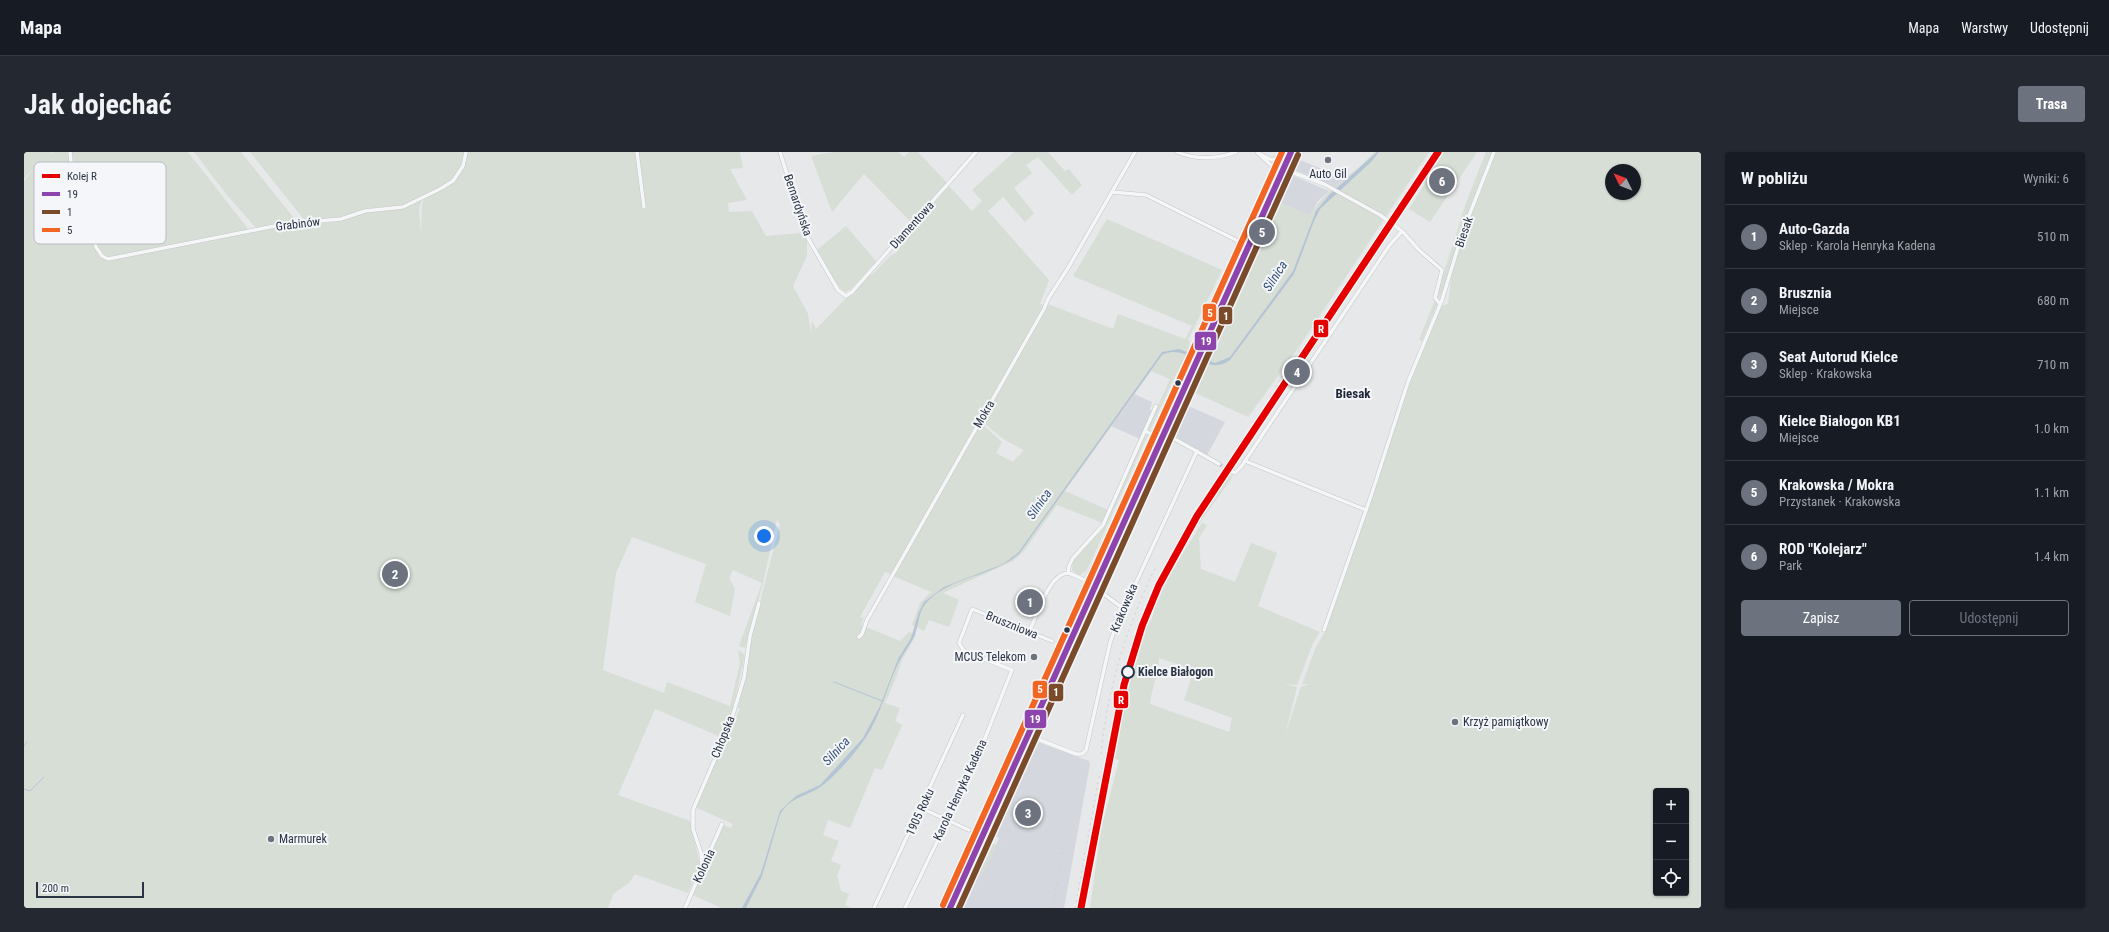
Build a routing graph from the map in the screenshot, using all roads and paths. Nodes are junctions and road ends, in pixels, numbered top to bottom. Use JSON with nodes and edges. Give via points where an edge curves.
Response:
{"nodes":[{"id":1,"x":70,"y":152,"type":"edge"},
{"id":2,"x":466,"y":152,"type":"edge"},
{"id":3,"x":636,"y":152,"type":"edge"},
{"id":4,"x":780,"y":152,"type":"edge"},
{"id":5,"x":976,"y":152,"type":"edge"},
{"id":6,"x":1135,"y":152,"type":"edge"},
{"id":7,"x":1177,"y":152,"type":"edge"},
{"id":8,"x":1236,"y":152,"type":"edge"},
{"id":9,"x":1291,"y":152,"type":"edge"},
{"id":10,"x":1494,"y":152,"type":"edge"},
{"id":11,"x":1258,"y":153,"type":"edge"},
{"id":12,"x":1283,"y":153,"type":"edge"},
{"id":13,"x":71,"y":162,"type":"edge"},
{"id":14,"x":1283,"y":169,"type":"junction"},
{"id":15,"x":1275,"y":170,"type":"junction"},
{"id":16,"x":1112,"y":192,"type":"junction"},
{"id":17,"x":644,"y":207,"type":"dead end"},
{"id":18,"x":1402,"y":231,"type":"junction"},
{"id":19,"x":1242,"y":243,"type":"junction"},
{"id":20,"x":95,"y":244,"type":"edge"},
{"id":21,"x":846,"y":296,"type":"joint"},
{"id":22,"x":1440,"y":304,"type":"junction"},
{"id":23,"x":1156,"y":406,"type":"dead end"},
{"id":24,"x":1145,"y":431,"type":"junction"},
{"id":25,"x":1164,"y":433,"type":"junction"},
{"id":26,"x":1155,"y":436,"type":"junction"},
{"id":27,"x":1197,"y":451,"type":"junction"},
{"id":28,"x":1245,"y":461,"type":"junction"},
{"id":29,"x":1219,"y":464,"type":"tunnel mouth"},
{"id":30,"x":1229,"y":470,"type":"dead end"},
{"id":31,"x":1366,"y":510,"type":"junction"},
{"id":32,"x":1068,"y":573,"type":"junction"},
{"id":33,"x":1088,"y":584,"type":"junction"},
{"id":34,"x":1094,"y":588,"type":"junction"},
{"id":35,"x":759,"y":603,"type":"dead end"},
{"id":36,"x":1123,"y":605,"type":"junction"},
{"id":37,"x":1324,"y":630,"type":"dead end"},
{"id":38,"x":1030,"y":632,"type":"junction"},
{"id":39,"x":859,"y":637,"type":"dead end"},
{"id":40,"x":1052,"y":641,"type":"dead end"},
{"id":41,"x":1012,"y":670,"type":"joint"},
{"id":42,"x":963,"y":715,"type":"dead end"},
{"id":43,"x":1027,"y":735,"type":"junction"},
{"id":44,"x":921,"y":808,"type":"junction"},
{"id":45,"x":947,"y":820,"type":"junction"},
{"id":46,"x":722,"y":824,"type":"dead end"},
{"id":47,"x":969,"y":830,"type":"dead end"},
{"id":48,"x":702,"y":868,"type":"junction"},
{"id":49,"x":685,"y":908,"type":"edge"},
{"id":50,"x":874,"y":908,"type":"edge"},
{"id":51,"x":905,"y":908,"type":"edge"},
{"id":52,"x":942,"y":908,"type":"edge"},
{"id":53,"x":950,"y":908,"type":"edge"}],
"edges":[{"from":1,"to":13,"type":"street","name":"Grabinów"},
{"from":2,"to":20,"type":"street","name":"Grabinów","via":[[463,166],[453,181],[403,207],[365,211],[341,219],[285,224],[145,250],[116,258],[102,256]]},
{"from":3,"to":17,"type":"street"},
{"from":4,"to":21,"type":"street","name":"Bernardyńska","via":[[805,233],[838,290]]},
{"from":5,"to":21,"type":"street","name":"Diamentowa"},
{"from":6,"to":16,"type":"street","name":"Mokra"},
{"from":7,"to":8,"type":"street","via":[[1209,158]]},
{"from":9,"to":14,"type":"main road"},
{"from":10,"to":22,"type":"street","name":"Biesak","via":[[1463,231]]},
{"from":11,"to":12,"type":"street","via":[[1272,160]]},
{"from":11,"to":15,"type":"street"},
{"from":12,"to":15,"type":"main road"},
{"from":14,"to":18,"type":"street","via":[[1338,192],[1380,215]]},
{"from":14,"to":25,"type":"main road"},
{"from":15,"to":19,"type":"main road"},
{"from":16,"to":19,"type":"street","via":[[1146,195]]},
{"from":16,"to":39,"type":"street","name":"Mokra","via":[[1048,299]]},
{"from":18,"to":22,"type":"street","via":[[1442,270],[1435,298]]},
{"from":18,"to":28,"type":"street","via":[[1389,246]]},
{"from":19,"to":26,"type":"main road"},
{"from":22,"to":31,"type":"street","name":"Biesak","via":[[1408,382]]},
{"from":23,"to":24,"type":"street"},
{"from":24,"to":26,"type":"street"},
{"from":24,"to":32,"type":"street","via":[[1103,524],[1073,558],[1068,566]]},
{"from":25,"to":27,"type":"street"},
{"from":25,"to":34,"type":"main road"},
{"from":26,"to":33,"type":"main road"},
{"from":27,"to":29,"type":"street"},
{"from":27,"to":36,"type":"street","name":"Krakowska","via":[[1127,602]]},
{"from":28,"to":30,"type":"street","via":[[1236,472]]},
{"from":28,"to":31,"type":"street"},
{"from":31,"to":37,"type":"street","name":"Biesak"},
{"from":32,"to":33,"type":"street"},
{"from":32,"to":38,"type":"street","via":[[1055,578]]},
{"from":33,"to":34,"type":"street"},
{"from":33,"to":52,"type":"main road"},
{"from":34,"to":36,"type":"street","via":[[1120,606]]},
{"from":34,"to":43,"type":"main road"},
{"from":35,"to":48,"type":"street","name":"Chłopska","via":[[750,636],[744,678],[730,724],[694,810],[693,829],[701,853]]},
{"from":36,"to":43,"type":"street","name":"Krakowska","via":[[1110,643],[1086,750],[1082,754],[1076,754]]},
{"from":38,"to":40,"type":"street","name":"Bruszniowa"},
{"from":38,"to":41,"type":"street","name":"Bruszniowa","via":[[972,609],[960,647],[964,651]]},
{"from":41,"to":45,"type":"street","name":"Karola Henryka Kadena","via":[[976,761]]},
{"from":42,"to":44,"type":"street","name":"1905 Roku"},
{"from":43,"to":53,"type":"main road"},
{"from":44,"to":45,"type":"street"},
{"from":44,"to":50,"type":"street","name":"1905 Roku"},
{"from":45,"to":47,"type":"street"},
{"from":45,"to":51,"type":"street","name":"Karola Henryka Kadena"},
{"from":46,"to":48,"type":"street","name":"Kolonia"},
{"from":48,"to":49,"type":"street","name":"Kolonia"}]}
